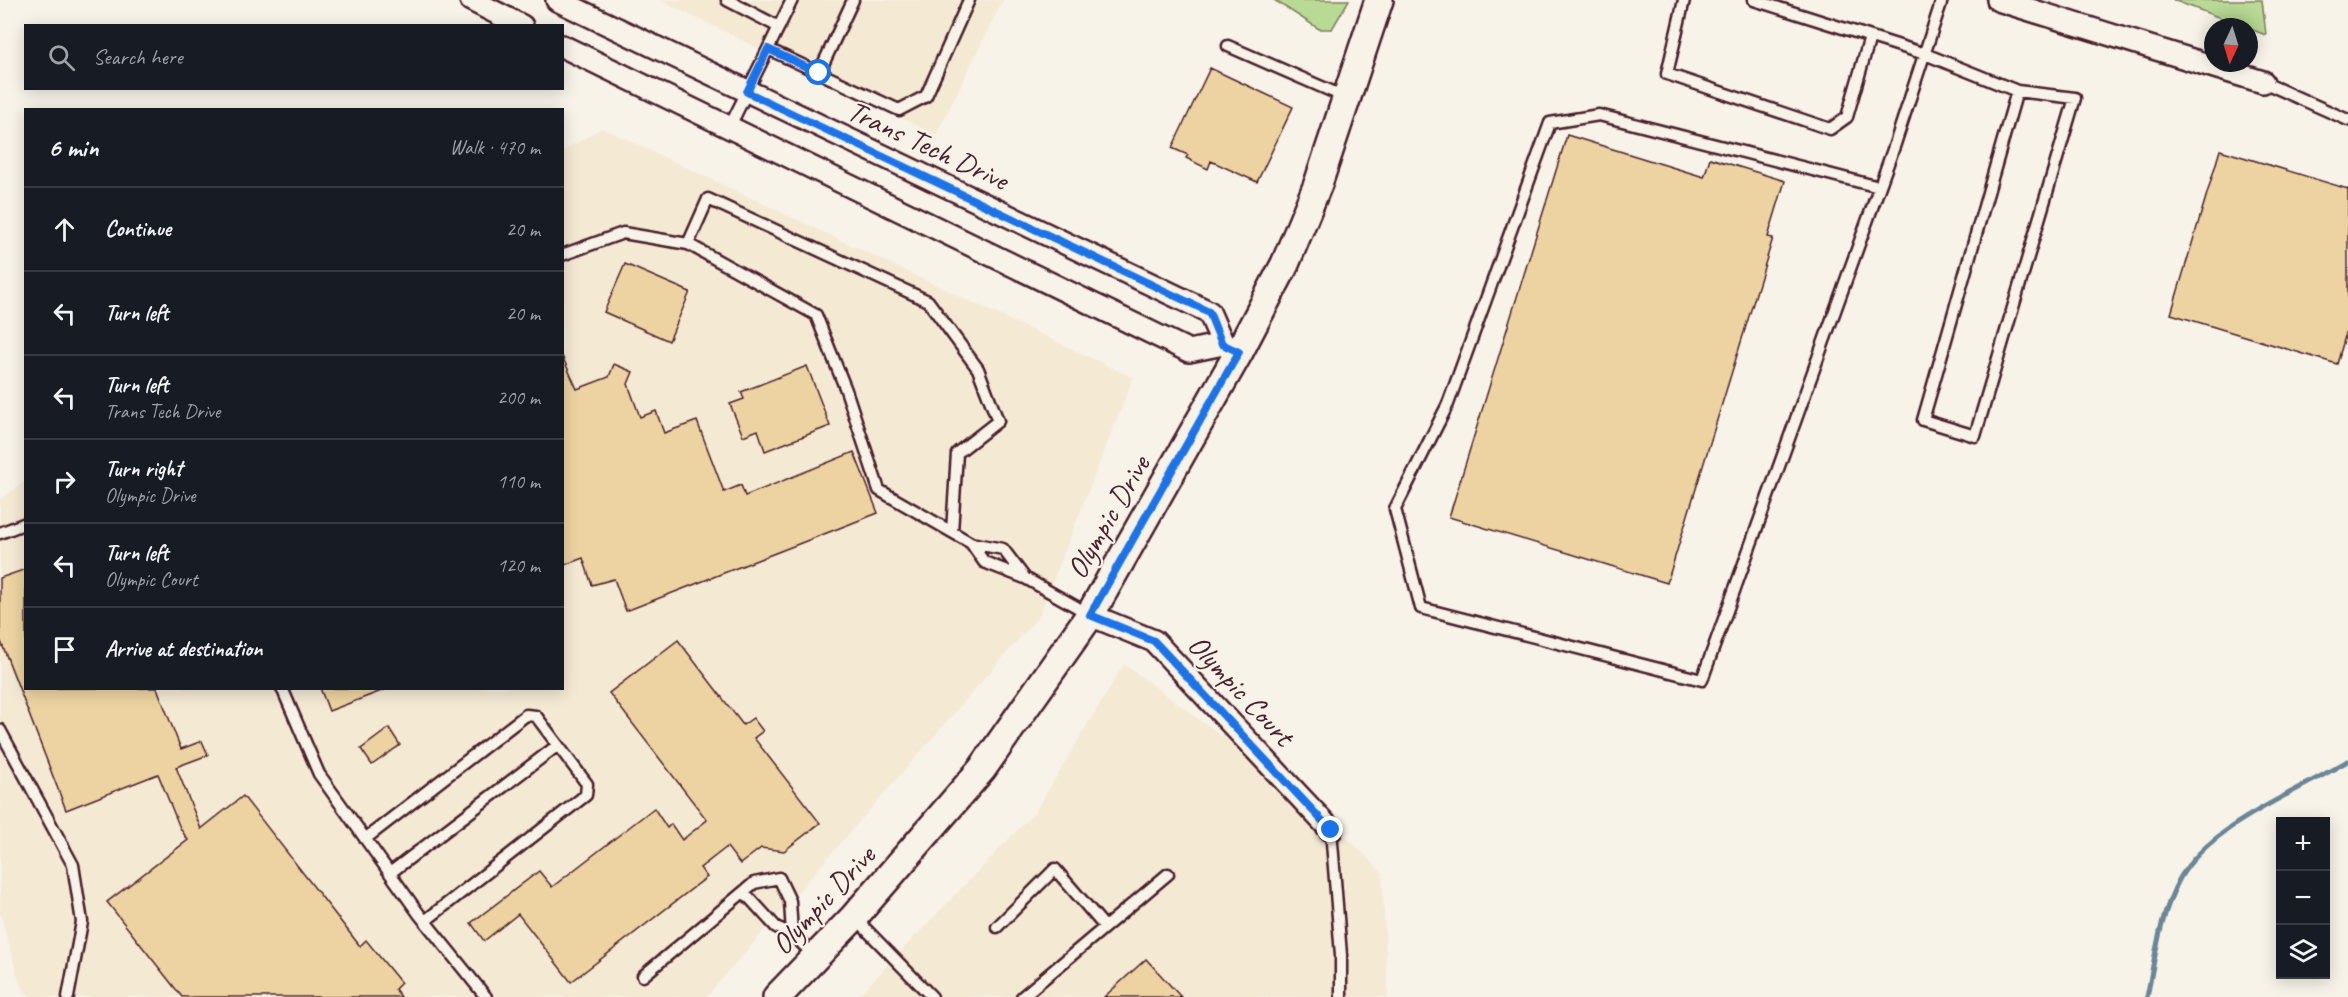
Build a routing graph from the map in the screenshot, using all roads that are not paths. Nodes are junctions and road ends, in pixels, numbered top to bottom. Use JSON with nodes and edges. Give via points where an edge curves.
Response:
{"nodes":[{"id":1,"x":471,"y":0,"type":"edge"},
{"id":2,"x":558,"y":0,"type":"edge"},
{"id":3,"x":727,"y":0,"type":"edge"},
{"id":4,"x":792,"y":0,"type":"edge"},
{"id":5,"x":853,"y":0,"type":"edge"},
{"id":6,"x":969,"y":0,"type":"edge"},
{"id":7,"x":1379,"y":0,"type":"edge"},
{"id":8,"x":1684,"y":0,"type":"edge"},
{"id":9,"x":1754,"y":0,"type":"edge"},
{"id":10,"x":1942,"y":0,"type":"edge"},
{"id":11,"x":1998,"y":0,"type":"edge"},
{"id":12,"x":502,"y":7,"type":"edge"},
{"id":13,"x":520,"y":24,"type":"edge"},
{"id":14,"x":779,"y":27,"type":"junction"},
{"id":15,"x":1870,"y":37,"type":"junction"},
{"id":16,"x":1228,"y":46,"type":"dead end"},
{"id":17,"x":564,"y":47,"type":"edge"},
{"id":18,"x":768,"y":49,"type":"junction"},
{"id":19,"x":1925,"y":54,"type":"junction"},
{"id":20,"x":819,"y":73,"type":"junction"},
{"id":21,"x":2263,"y":82,"type":"joint"},
{"id":22,"x":2017,"y":91,"type":"junction"},
{"id":23,"x":747,"y":92,"type":"junction"},
{"id":24,"x":1347,"y":99,"type":"junction"},
{"id":25,"x":2348,"y":120,"type":"edge"},
{"id":26,"x":729,"y":128,"type":"junction"},
{"id":27,"x":1879,"y":187,"type":"junction"},
{"id":28,"x":688,"y":244,"type":"junction"},
{"id":29,"x":564,"y":254,"type":"edge"},
{"id":30,"x":1231,"y":348,"type":"junction"},
{"id":31,"x":24,"y":524,"type":"edge"},
{"id":32,"x":952,"y":532,"type":"junction"},
{"id":33,"x":0,"y":533,"type":"edge"},
{"id":34,"x":971,"y":543,"type":"junction"},
{"id":35,"x":1025,"y":578,"type":"junction"},
{"id":36,"x":1090,"y":615,"type":"junction"},
{"id":37,"x":283,"y":690,"type":"edge"},
{"id":38,"x":0,"y":730,"type":"edge"},
{"id":39,"x":558,"y":745,"type":"junction"},
{"id":40,"x":1331,"y":830,"type":"joint"},
{"id":41,"x":365,"y":839,"type":"junction"},
{"id":42,"x":390,"y":873,"type":"junction"},
{"id":43,"x":1168,"y":874,"type":"dead end"},
{"id":44,"x":744,"y":892,"type":"junction"},
{"id":45,"x":854,"y":917,"type":"junction"},
{"id":46,"x":425,"y":921,"type":"junction"},
{"id":47,"x":997,"y":927,"type":"dead end"},
{"id":48,"x":1105,"y":927,"type":"junction"},
{"id":49,"x":792,"y":934,"type":"junction"},
{"id":50,"x":816,"y":957,"type":"junction"},
{"id":51,"x":643,"y":976,"type":"dead end"},
{"id":52,"x":68,"y":997,"type":"edge"},
{"id":53,"x":486,"y":997,"type":"edge"},
{"id":54,"x":777,"y":997,"type":"edge"},
{"id":55,"x":932,"y":997,"type":"edge"},
{"id":56,"x":1022,"y":997,"type":"edge"},
{"id":57,"x":1341,"y":997,"type":"edge"}],
"edges":[{"from":1,"to":12,"type":"street"},
{"from":2,"to":23,"type":"street","name":"Trans Tech Drive"},
{"from":3,"to":14,"type":"lane"},
{"from":4,"to":14,"type":"lane"},
{"from":5,"to":20,"type":"lane"},
{"from":6,"to":20,"type":"lane","via":[[926,96],[899,110]]},
{"from":7,"to":24,"type":"street","name":"Olympic Drive"},
{"from":8,"to":15,"type":"lane","via":[[1667,74],[1830,129],[1847,117]]},
{"from":9,"to":15,"type":"lane"},
{"from":10,"to":19,"type":"lane"},
{"from":11,"to":21,"type":"street"},
{"from":12,"to":13,"type":"street"},
{"from":14,"to":18,"type":"lane"},
{"from":15,"to":19,"type":"lane"},
{"from":16,"to":24,"type":"lane"},
{"from":17,"to":26,"type":"street"},
{"from":18,"to":20,"type":"lane"},
{"from":18,"to":23,"type":"lane"},
{"from":19,"to":22,"type":"lane"},
{"from":19,"to":27,"type":"lane"},
{"from":21,"to":25,"type":"lane"},
{"from":22,"to":22,"type":"lane","via":[[1923,420],[1975,436],[2075,98]]},
{"from":23,"to":26,"type":"lane"},
{"from":23,"to":30,"type":"street","name":"Trans Tech Drive","via":[[1209,312]]},
{"from":24,"to":30,"type":"street","name":"Olympic Drive","via":[[1285,264]]},
{"from":26,"to":30,"type":"street","via":[[1189,351]]},
{"from":27,"to":27,"type":"lane","via":[[1702,680],[1421,608],[1395,509],[1448,404],[1550,123],[1599,115]]},
{"from":28,"to":29,"type":"lane","via":[[623,233]]},
{"from":28,"to":32,"type":"lane","via":[[816,315],[879,489]]},
{"from":28,"to":32,"type":"lane","via":[[708,199],[928,302],[978,369],[998,421],[957,453]]},
{"from":30,"to":36,"type":"street","name":"Olympic Drive"},
{"from":31,"to":33,"type":"lane"},
{"from":32,"to":34,"type":"lane"},
{"from":34,"to":35,"type":"lane","via":[[984,562]]},
{"from":34,"to":35,"type":"lane","via":[[1003,549]]},
{"from":35,"to":36,"type":"lane"},
{"from":36,"to":40,"type":"street","name":"Olympic Court","via":[[1154,641]]},
{"from":36,"to":45,"type":"street","name":"Olympic Drive","via":[[982,769]]},
{"from":37,"to":41,"type":"lane","via":[[319,774]]},
{"from":38,"to":52,"type":"lane","via":[[73,865],[82,922]]},
{"from":39,"to":41,"type":"lane","via":[[536,716],[526,715]]},
{"from":39,"to":42,"type":"lane"},
{"from":39,"to":46,"type":"lane","via":[[587,784],[586,795]]},
{"from":40,"to":57,"type":"lane"},
{"from":41,"to":42,"type":"lane"},
{"from":42,"to":46,"type":"lane"},
{"from":43,"to":48,"type":"lane"},
{"from":44,"to":49,"type":"lane","via":[[776,927]]},
{"from":44,"to":49,"type":"lane","via":[[754,883],[779,878],[790,901]]},
{"from":44,"to":51,"type":"lane"},
{"from":45,"to":50,"type":"street","name":"Olympic Drive"},
{"from":45,"to":55,"type":"lane"},
{"from":46,"to":53,"type":"lane"},
{"from":47,"to":48,"type":"lane","via":[[1056,868]]},
{"from":48,"to":56,"type":"lane"},
{"from":49,"to":50,"type":"lane"},
{"from":50,"to":54,"type":"street","name":"Olympic Drive"}]}
